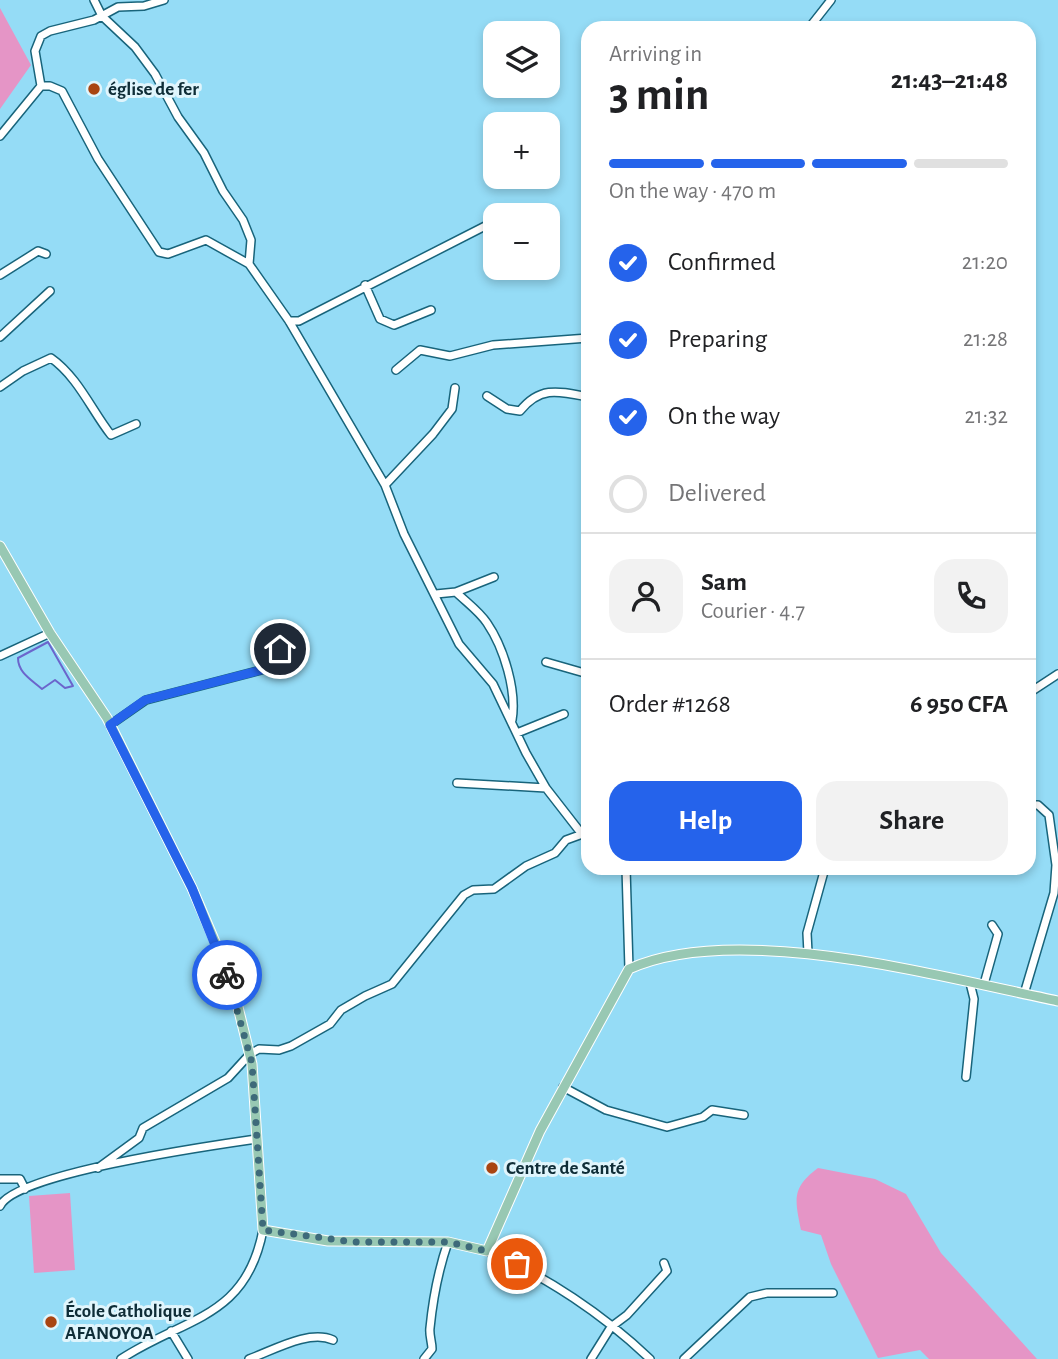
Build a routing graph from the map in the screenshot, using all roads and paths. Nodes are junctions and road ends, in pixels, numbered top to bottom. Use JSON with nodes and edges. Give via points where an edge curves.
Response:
{"nodes":[{"id":1,"x":94,"y":0,"type":"edge"},
{"id":2,"x":164,"y":0,"type":"edge"},
{"id":3,"x":831,"y":0,"type":"edge"},
{"id":4,"x":102,"y":16,"type":"junction"},
{"id":5,"x":814,"y":21,"type":"edge"},
{"id":6,"x":41,"y":86,"type":"junction"},
{"id":7,"x":0,"y":136,"type":"edge"},
{"id":8,"x":483,"y":227,"type":"edge"},
{"id":9,"x":47,"y":254,"type":"dead end"},
{"id":10,"x":249,"y":264,"type":"junction"},
{"id":11,"x":0,"y":275,"type":"edge"},
{"id":12,"x":365,"y":285,"type":"junction"},
{"id":13,"x":50,"y":291,"type":"dead end"},
{"id":14,"x":431,"y":310,"type":"dead end"},
{"id":15,"x":289,"y":321,"type":"junction"},
{"id":16,"x":0,"y":337,"type":"edge"},
{"id":17,"x":581,"y":339,"type":"edge"},
{"id":18,"x":396,"y":370,"type":"dead end"},
{"id":19,"x":0,"y":387,"type":"edge"},
{"id":20,"x":455,"y":388,"type":"dead end"},
{"id":21,"x":487,"y":396,"type":"dead end"},
{"id":22,"x":581,"y":396,"type":"edge"},
{"id":23,"x":136,"y":424,"type":"dead end"},
{"id":24,"x":385,"y":485,"type":"junction"},
{"id":25,"x":0,"y":546,"type":"edge"},
{"id":26,"x":494,"y":577,"type":"dead end"},
{"id":27,"x":456,"y":592,"type":"junction"},
{"id":28,"x":436,"y":594,"type":"junction"},
{"id":29,"x":50,"y":633,"type":"junction"},
{"id":30,"x":280,"y":649,"type":"dead end"},
{"id":31,"x":0,"y":656,"type":"edge"},
{"id":32,"x":546,"y":662,"type":"dead end"},
{"id":33,"x":581,"y":672,"type":"edge"},
{"id":34,"x":1058,"y":674,"type":"edge"},
{"id":35,"x":1036,"y":688,"type":"edge"},
{"id":36,"x":564,"y":714,"type":"dead end"},
{"id":37,"x":512,"y":721,"type":"junction"},
{"id":38,"x":110,"y":725,"type":"junction"},
{"id":39,"x":517,"y":733,"type":"junction"},
{"id":40,"x":457,"y":783,"type":"dead end"},
{"id":41,"x":546,"y":788,"type":"junction"},
{"id":42,"x":1036,"y":805,"type":"edge"},
{"id":43,"x":581,"y":829,"type":"edge"},
{"id":44,"x":581,"y":833,"type":"edge"},
{"id":45,"x":1057,"y":864,"type":"edge"},
{"id":46,"x":626,"y":875,"type":"edge"},
{"id":47,"x":823,"y":875,"type":"edge"},
{"id":48,"x":992,"y":925,"type":"dead end"},
{"id":49,"x":808,"y":953,"type":"junction"},
{"id":50,"x":629,"y":969,"type":"junction"},
{"id":51,"x":970,"y":983,"type":"junction"},
{"id":52,"x":984,"y":984,"type":"junction"},
{"id":53,"x":1024,"y":994,"type":"junction"},
{"id":54,"x":1058,"y":1001,"type":"edge"},
{"id":55,"x":250,"y":1054,"type":"junction"},
{"id":56,"x":966,"y":1077,"type":"dead end"},
{"id":57,"x":562,"y":1087,"type":"junction"},
{"id":58,"x":744,"y":1115,"type":"dead end"},
{"id":59,"x":256,"y":1139,"type":"junction"},
{"id":60,"x":98,"y":1168,"type":"junction"},
{"id":61,"x":0,"y":1179,"type":"edge"},
{"id":62,"x":25,"y":1189,"type":"junction"},
{"id":63,"x":0,"y":1206,"type":"edge"},
{"id":64,"x":263,"y":1230,"type":"junction"},
{"id":65,"x":448,"y":1242,"type":"junction"},
{"id":66,"x":487,"y":1251,"type":"junction"},
{"id":67,"x":664,"y":1263,"type":"dead end"},
{"id":68,"x":833,"y":1293,"type":"dead end"},
{"id":69,"x":611,"y":1326,"type":"junction"},
{"id":70,"x":171,"y":1331,"type":"junction"},
{"id":71,"x":332,"y":1340,"type":"dead end"},
{"id":72,"x":254,"y":1358,"type":"edge"},
{"id":73,"x":121,"y":1359,"type":"edge"},
{"id":74,"x":188,"y":1359,"type":"edge"},
{"id":75,"x":424,"y":1359,"type":"edge"},
{"id":76,"x":591,"y":1359,"type":"edge"},
{"id":77,"x":650,"y":1359,"type":"edge"},
{"id":78,"x":684,"y":1359,"type":"edge"}],
"edges":[{"from":1,"to":4,"type":"street"},
{"from":2,"to":4,"type":"street","via":[[118,7]]},
{"from":3,"to":5,"type":"street"},
{"from":4,"to":6,"type":"street","via":[[50,31],[37,40]]},
{"from":4,"to":10,"type":"street","via":[[135,47],[204,153],[243,220],[251,240]]},
{"from":6,"to":7,"type":"street"},
{"from":6,"to":10,"type":"street","via":[[62,91],[98,159],[159,252],[168,254],[206,240]]},
{"from":8,"to":12,"type":"street"},
{"from":9,"to":11,"type":"street","via":[[38,251]]},
{"from":10,"to":15,"type":"street"},
{"from":12,"to":14,"type":"street","via":[[380,319],[394,325]]},
{"from":12,"to":15,"type":"street","via":[[299,321]]},
{"from":13,"to":16,"type":"street"},
{"from":15,"to":24,"type":"street"},
{"from":17,"to":18,"type":"street","via":[[493,345],[450,356],[420,350]]},
{"from":19,"to":23,"type":"street","via":[[51,358],[97,411],[111,435]]},
{"from":20,"to":24,"type":"street","via":[[452,409]]},
{"from":21,"to":22,"type":"street","via":[[507,409],[520,411],[542,392]]},
{"from":24,"to":28,"type":"street","via":[[404,534]]},
{"from":25,"to":29,"type":"main road"},
{"from":26,"to":27,"type":"street"},
{"from":27,"to":28,"type":"street"},
{"from":27,"to":37,"type":"street","via":[[488,624],[499,647],[513,691]]},
{"from":28,"to":37,"type":"street","via":[[459,644],[487,675]]},
{"from":29,"to":31,"type":"street"},
{"from":29,"to":38,"type":"main road"},
{"from":30,"to":38,"type":"street","via":[[280,659],[265,669],[145,700]]},
{"from":32,"to":33,"type":"street"},
{"from":34,"to":35,"type":"street"},
{"from":36,"to":39,"type":"street"},
{"from":37,"to":39,"type":"street"},
{"from":38,"to":55,"type":"main road","via":[[192,888],[236,999]]},
{"from":39,"to":41,"type":"street"},
{"from":40,"to":41,"type":"street"},
{"from":41,"to":43,"type":"street"},
{"from":42,"to":45,"type":"street","via":[[1049,815]]},
{"from":44,"to":55,"type":"street","via":[[494,889],[464,895],[392,984],[341,1010],[330,1024],[291,1046]]},
{"from":45,"to":53,"type":"street","via":[[1052,904]]},
{"from":46,"to":50,"type":"street"},
{"from":47,"to":49,"type":"street","via":[[807,933]]},
{"from":48,"to":52,"type":"street","via":[[998,934]]},
{"from":49,"to":50,"type":"main road","via":[[705,952],[666,956]]},
{"from":49,"to":51,"type":"main road"},
{"from":50,"to":57,"type":"main road"},
{"from":51,"to":52,"type":"main road"},
{"from":51,"to":56,"type":"street","via":[[974,999]]},
{"from":52,"to":53,"type":"main road"},
{"from":53,"to":54,"type":"main road"},
{"from":55,"to":59,"type":"main road"},
{"from":55,"to":60,"type":"street","via":[[228,1078],[143,1128],[139,1138]]},
{"from":57,"to":58,"type":"street","via":[[606,1110],[667,1127],[703,1118],[712,1110]]},
{"from":57,"to":66,"type":"main road"},
{"from":59,"to":60,"type":"street"},
{"from":59,"to":64,"type":"main road"},
{"from":60,"to":62,"type":"street"},
{"from":61,"to":62,"type":"street","via":[[20,1179]]},
{"from":62,"to":63,"type":"street"},
{"from":64,"to":65,"type":"main road","via":[[354,1242]]},
{"from":64,"to":70,"type":"street","via":[[254,1264],[228,1300]]},
{"from":65,"to":66,"type":"main road"},
{"from":65,"to":75,"type":"street","via":[[435,1282],[429,1331],[432,1349]]},
{"from":66,"to":69,"type":"street","via":[[517,1264]]},
{"from":67,"to":69,"type":"street","via":[[667,1271],[657,1284]]},
{"from":68,"to":78,"type":"street","via":[[750,1297]]},
{"from":69,"to":76,"type":"street"},
{"from":69,"to":77,"type":"street"},
{"from":70,"to":73,"type":"street"},
{"from":70,"to":74,"type":"street"},
{"from":71,"to":72,"type":"street","via":[[323,1336],[302,1340]]}]}
